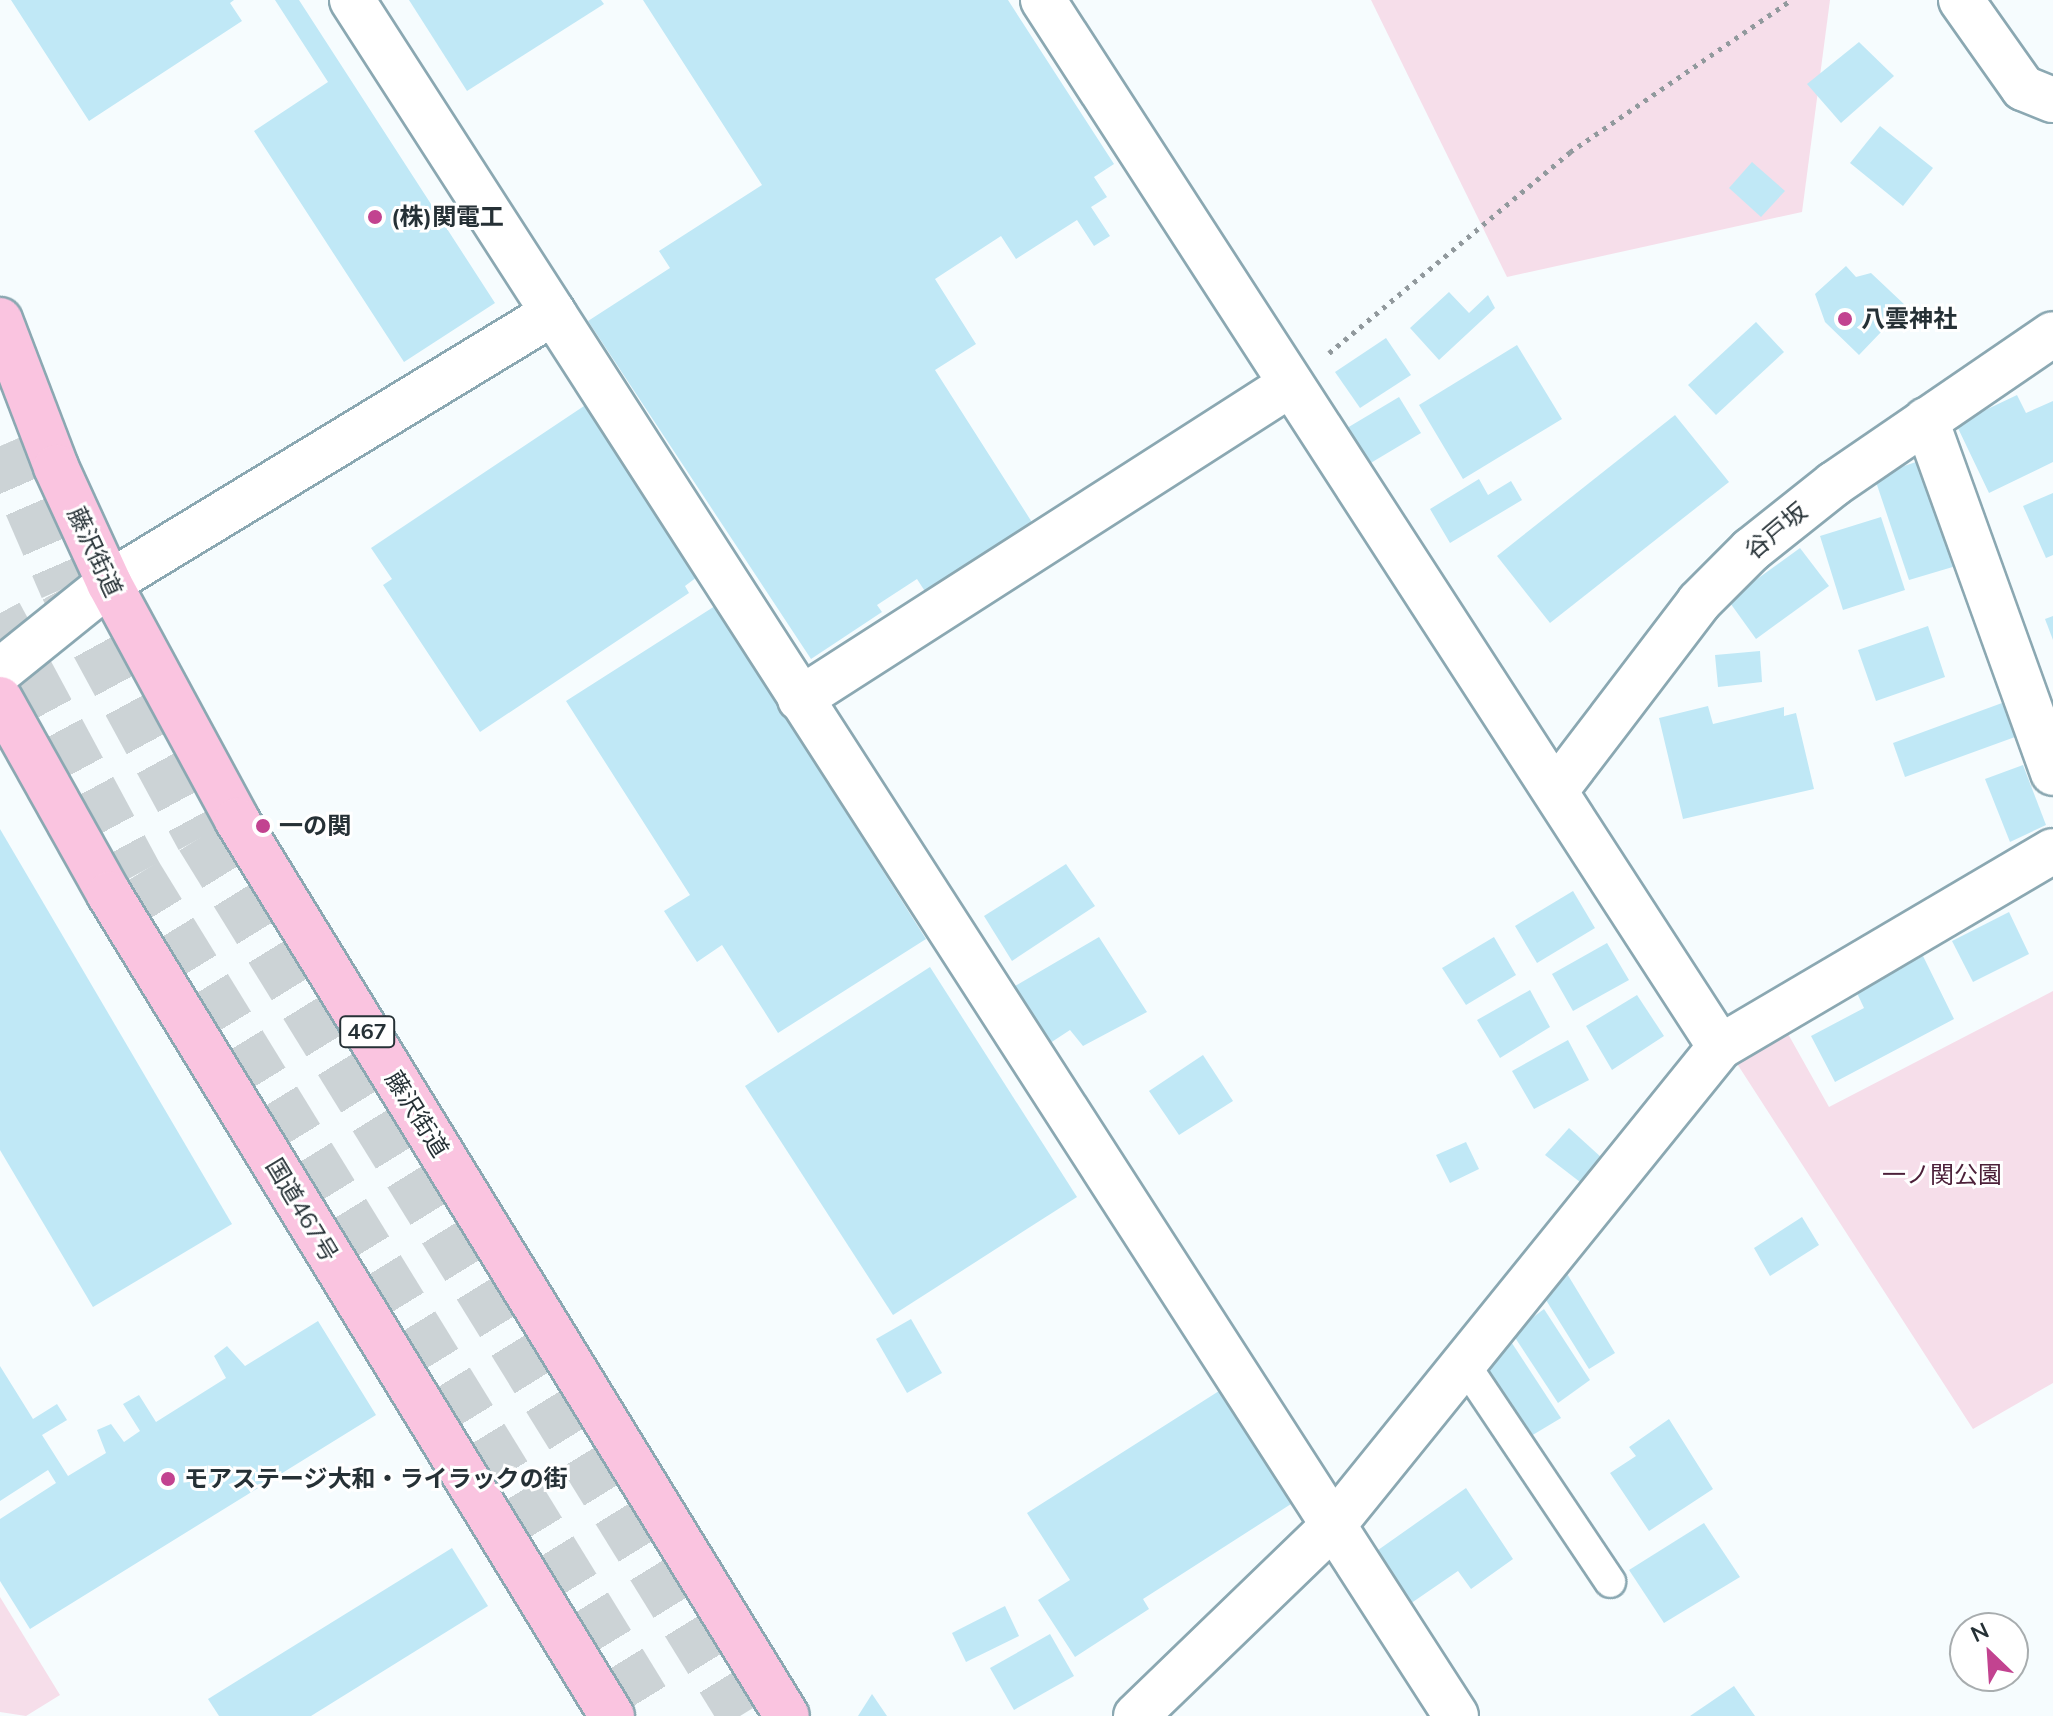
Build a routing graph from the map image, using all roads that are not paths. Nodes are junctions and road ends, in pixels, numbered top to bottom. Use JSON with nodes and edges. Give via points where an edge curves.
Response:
{"nodes":[{"id":1,"x":352,"y":0,"type":"edge"},
{"id":2,"x":1043,"y":0,"type":"edge"},
{"id":3,"x":1961,"y":0,"type":"edge"},
{"id":4,"x":2053,"y":100,"type":"edge"},
{"id":5,"x":553,"y":313,"type":"junction"},
{"id":6,"x":0,"y":320,"type":"edge"},
{"id":7,"x":2053,"y":334,"type":"edge"},
{"id":8,"x":1291,"y":384,"type":"junction"},
{"id":9,"x":1926,"y":420,"type":"junction"},
{"id":10,"x":109,"y":583,"type":"junction"},
{"id":11,"x":0,"y":671,"type":"edge"},
{"id":12,"x":0,"y":699,"type":"edge"},
{"id":13,"x":800,"y":699,"type":"junction"},
{"id":14,"x":2053,"y":773,"type":"edge"},
{"id":15,"x":1556,"y":790,"type":"junction"},
{"id":16,"x":2053,"y":851,"type":"edge"},
{"id":17,"x":1720,"y":1047,"type":"junction"},
{"id":18,"x":1465,"y":1365,"type":"junction"},
{"id":19,"x":1331,"y":1528,"type":"junction"},
{"id":20,"x":1610,"y":1582,"type":"dead end"},
{"id":21,"x":612,"y":1716,"type":"edge"},
{"id":22,"x":787,"y":1716,"type":"edge"},
{"id":23,"x":1136,"y":1716,"type":"edge"},
{"id":24,"x":1456,"y":1716,"type":"edge"}],
"edges":[{"from":1,"to":5,"type":"street"},
{"from":2,"to":8,"type":"street"},
{"from":3,"to":4,"type":"street","via":[[2023,88]]},
{"from":5,"to":10,"type":"street"},
{"from":5,"to":13,"type":"street"},
{"from":6,"to":10,"type":"highway","name":"藤沢街道","number":"467","via":[[56,467]]},
{"from":7,"to":9,"type":"street","name":"谷戸坂"},
{"from":8,"to":13,"type":"street"},
{"from":8,"to":15,"type":"street"},
{"from":9,"to":14,"type":"street"},
{"from":9,"to":15,"type":"street","name":"谷戸坂","via":[[1751,550],[1699,602]]},
{"from":10,"to":11,"type":"street"},
{"from":10,"to":22,"type":"highway","name":"藤沢街道","number":"467","via":[[237,820]]},
{"from":12,"to":21,"type":"highway","name":"国道467号","via":[[109,894]]},
{"from":13,"to":19,"type":"street"},
{"from":15,"to":17,"type":"street"},
{"from":16,"to":17,"type":"street"},
{"from":17,"to":18,"type":"street"},
{"from":18,"to":19,"type":"street"},
{"from":18,"to":20,"type":"lane"},
{"from":19,"to":23,"type":"street"},
{"from":19,"to":24,"type":"street"}]}
